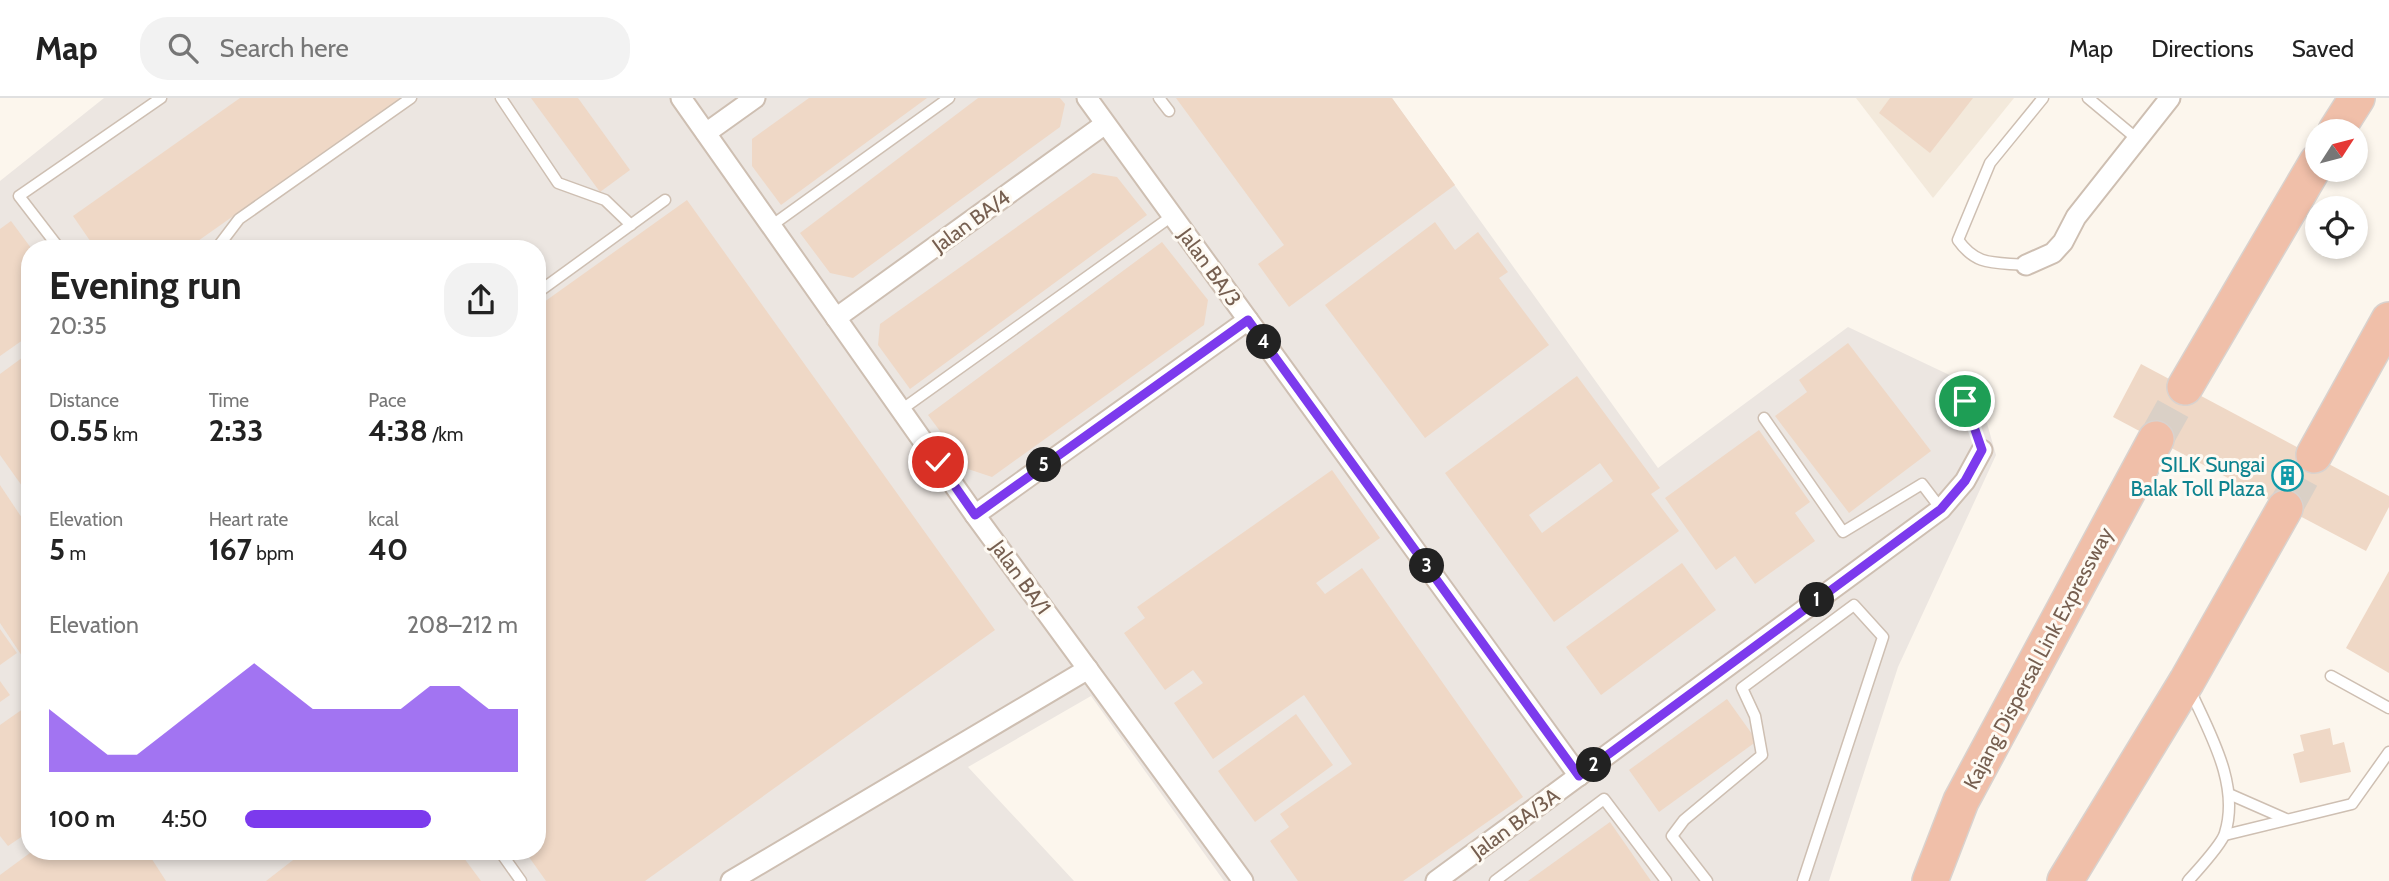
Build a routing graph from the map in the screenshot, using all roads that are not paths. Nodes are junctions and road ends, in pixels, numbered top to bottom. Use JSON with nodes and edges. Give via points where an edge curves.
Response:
{"nodes":[{"id":1,"x":161,"y":98,"type":"edge"},
{"id":2,"x":411,"y":98,"type":"edge"},
{"id":3,"x":500,"y":98,"type":"edge"},
{"id":4,"x":681,"y":98,"type":"edge"},
{"id":5,"x":755,"y":98,"type":"edge"},
{"id":6,"x":949,"y":98,"type":"edge"},
{"id":7,"x":1087,"y":98,"type":"edge"},
{"id":8,"x":1159,"y":98,"type":"edge"},
{"id":9,"x":2043,"y":98,"type":"edge"},
{"id":10,"x":2088,"y":98,"type":"edge"},
{"id":11,"x":2170,"y":98,"type":"edge"},
{"id":12,"x":2357,"y":98,"type":"edge"},
{"id":13,"x":1169,"y":111,"type":"dead end"},
{"id":14,"x":2344,"y":119,"type":"edge"},
{"id":15,"x":1105,"y":124,"type":"junction"},
{"id":16,"x":706,"y":134,"type":"junction"},
{"id":17,"x":2136,"y":138,"type":"junction"},
{"id":18,"x":2305,"y":182,"type":"edge"},
{"id":19,"x":665,"y":200,"type":"dead end"},
{"id":20,"x":1172,"y":216,"type":"junction"},
{"id":21,"x":631,"y":225,"type":"junction"},
{"id":22,"x":771,"y":226,"type":"junction"},
{"id":23,"x":53,"y":240,"type":"edge"},
{"id":24,"x":223,"y":240,"type":"edge"},
{"id":25,"x":2026,"y":265,"type":"joint"},
{"id":26,"x":546,"y":286,"type":"edge"},
{"id":27,"x":836,"y":318,"type":"junction"},
{"id":28,"x":1248,"y":320,"type":"junction"},
{"id":29,"x":2389,"y":320,"type":"edge"},
{"id":30,"x":2185,"y":387,"type":"tunnel mouth"},
{"id":31,"x":1965,"y":401,"type":"dead end"},
{"id":32,"x":901,"y":410,"type":"junction"},
{"id":33,"x":1764,"y":418,"type":"dead end"},
{"id":34,"x":2156,"y":439,"type":"tunnel mouth"},
{"id":35,"x":1982,"y":450,"type":"joint"},
{"id":36,"x":2315,"y":455,"type":"tunnel mouth"},
{"id":37,"x":2285,"y":508,"type":"tunnel mouth"},
{"id":38,"x":1941,"y":509,"type":"junction"},
{"id":39,"x":975,"y":515,"type":"junction"},
{"id":40,"x":1088,"y":669,"type":"junction"},
{"id":41,"x":2330,"y":676,"type":"dead end"},
{"id":42,"x":2187,"y":681,"type":"junction"},
{"id":43,"x":2389,"y":708,"type":"edge"},
{"id":44,"x":2389,"y":752,"type":"edge"},
{"id":45,"x":1579,"y":776,"type":"junction"},
{"id":46,"x":2229,"y":794,"type":"junction"},
{"id":47,"x":2286,"y":818,"type":"junction"},
{"id":48,"x":2225,"y":835,"type":"junction"},
{"id":49,"x":506,"y":860,"type":"edge"},
{"id":50,"x":520,"y":881,"type":"edge"},
{"id":51,"x":731,"y":881,"type":"edge"},
{"id":52,"x":1243,"y":881,"type":"edge"},
{"id":53,"x":1436,"y":881,"type":"edge"},
{"id":54,"x":1494,"y":881,"type":"edge"},
{"id":55,"x":1666,"y":881,"type":"edge"},
{"id":56,"x":1707,"y":881,"type":"edge"},
{"id":57,"x":1803,"y":881,"type":"edge"},
{"id":58,"x":1930,"y":881,"type":"edge"},
{"id":59,"x":2064,"y":881,"type":"edge"},
{"id":60,"x":2188,"y":881,"type":"edge"}],
"edges":[{"from":1,"to":23,"type":"lane","via":[[19,196]]},
{"from":2,"to":24,"type":"lane","via":[[239,219]]},
{"from":3,"to":21,"type":"lane","via":[[558,183],[605,200]]},
{"from":4,"to":16,"type":"street","name":"Jalan BA/1"},
{"from":5,"to":16,"type":"street"},
{"from":6,"to":22,"type":"lane"},
{"from":7,"to":15,"type":"street","name":"Jalan BA/3"},
{"from":8,"to":13,"type":"lane"},
{"from":9,"to":25,"type":"lane","via":[[1990,163],[1958,240],[1977,260]]},
{"from":10,"to":17,"type":"lane"},
{"from":11,"to":17,"type":"street"},
{"from":12,"to":14,"type":"highway"},
{"from":15,"to":20,"type":"street","name":"Jalan BA/3"},
{"from":15,"to":27,"type":"street","name":"Jalan BA/4"},
{"from":16,"to":22,"type":"street","name":"Jalan BA/1"},
{"from":17,"to":25,"type":"street","via":[[2076,217],[2063,242],[2053,253]]},
{"from":18,"to":30,"type":"highway"},
{"from":19,"to":21,"type":"lane"},
{"from":20,"to":28,"type":"street","name":"Jalan BA/3"},
{"from":20,"to":32,"type":"lane"},
{"from":21,"to":26,"type":"lane"},
{"from":22,"to":27,"type":"street","name":"Jalan BA/1"},
{"from":27,"to":32,"type":"street","name":"Jalan BA/1"},
{"from":28,"to":39,"type":"street"},
{"from":28,"to":45,"type":"street","name":"Jalan BA/3"},
{"from":29,"to":36,"type":"highway"},
{"from":31,"to":35,"type":"lane"},
{"from":32,"to":39,"type":"street","name":"Jalan BA/1"},
{"from":33,"to":38,"type":"lane","via":[[1843,531],[1923,484]]},
{"from":34,"to":58,"type":"highway","name":"Kajang Dispersal Link Expressway","via":[[1961,801]]},
{"from":35,"to":38,"type":"street","name":"Jalan BA/3A","via":[[1965,481]]},
{"from":37,"to":42,"type":"highway"},
{"from":38,"to":45,"type":"street","name":"Jalan BA/3A"},
{"from":39,"to":40,"type":"street","name":"Jalan BA/1"},
{"from":40,"to":51,"type":"street"},
{"from":40,"to":52,"type":"street","name":"Jalan BA/1"},
{"from":41,"to":43,"type":"lane"},
{"from":42,"to":46,"type":"lane","via":[[2219,756]]},
{"from":42,"to":59,"type":"highway"},
{"from":44,"to":47,"type":"lane","via":[[2352,804]]},
{"from":45,"to":53,"type":"street","name":"Jalan BA/3A"},
{"from":46,"to":47,"type":"lane"},
{"from":46,"to":48,"type":"lane"},
{"from":47,"to":48,"type":"lane"},
{"from":48,"to":60,"type":"lane"},
{"from":49,"to":50,"type":"lane"},
{"from":54,"to":55,"type":"lane","via":[[1604,799]]},
{"from":56,"to":57,"type":"lane","via":[[1672,836],[1684,820],[1762,755],[1755,716],[1742,688],[1854,605],[1884,637]]}]}
